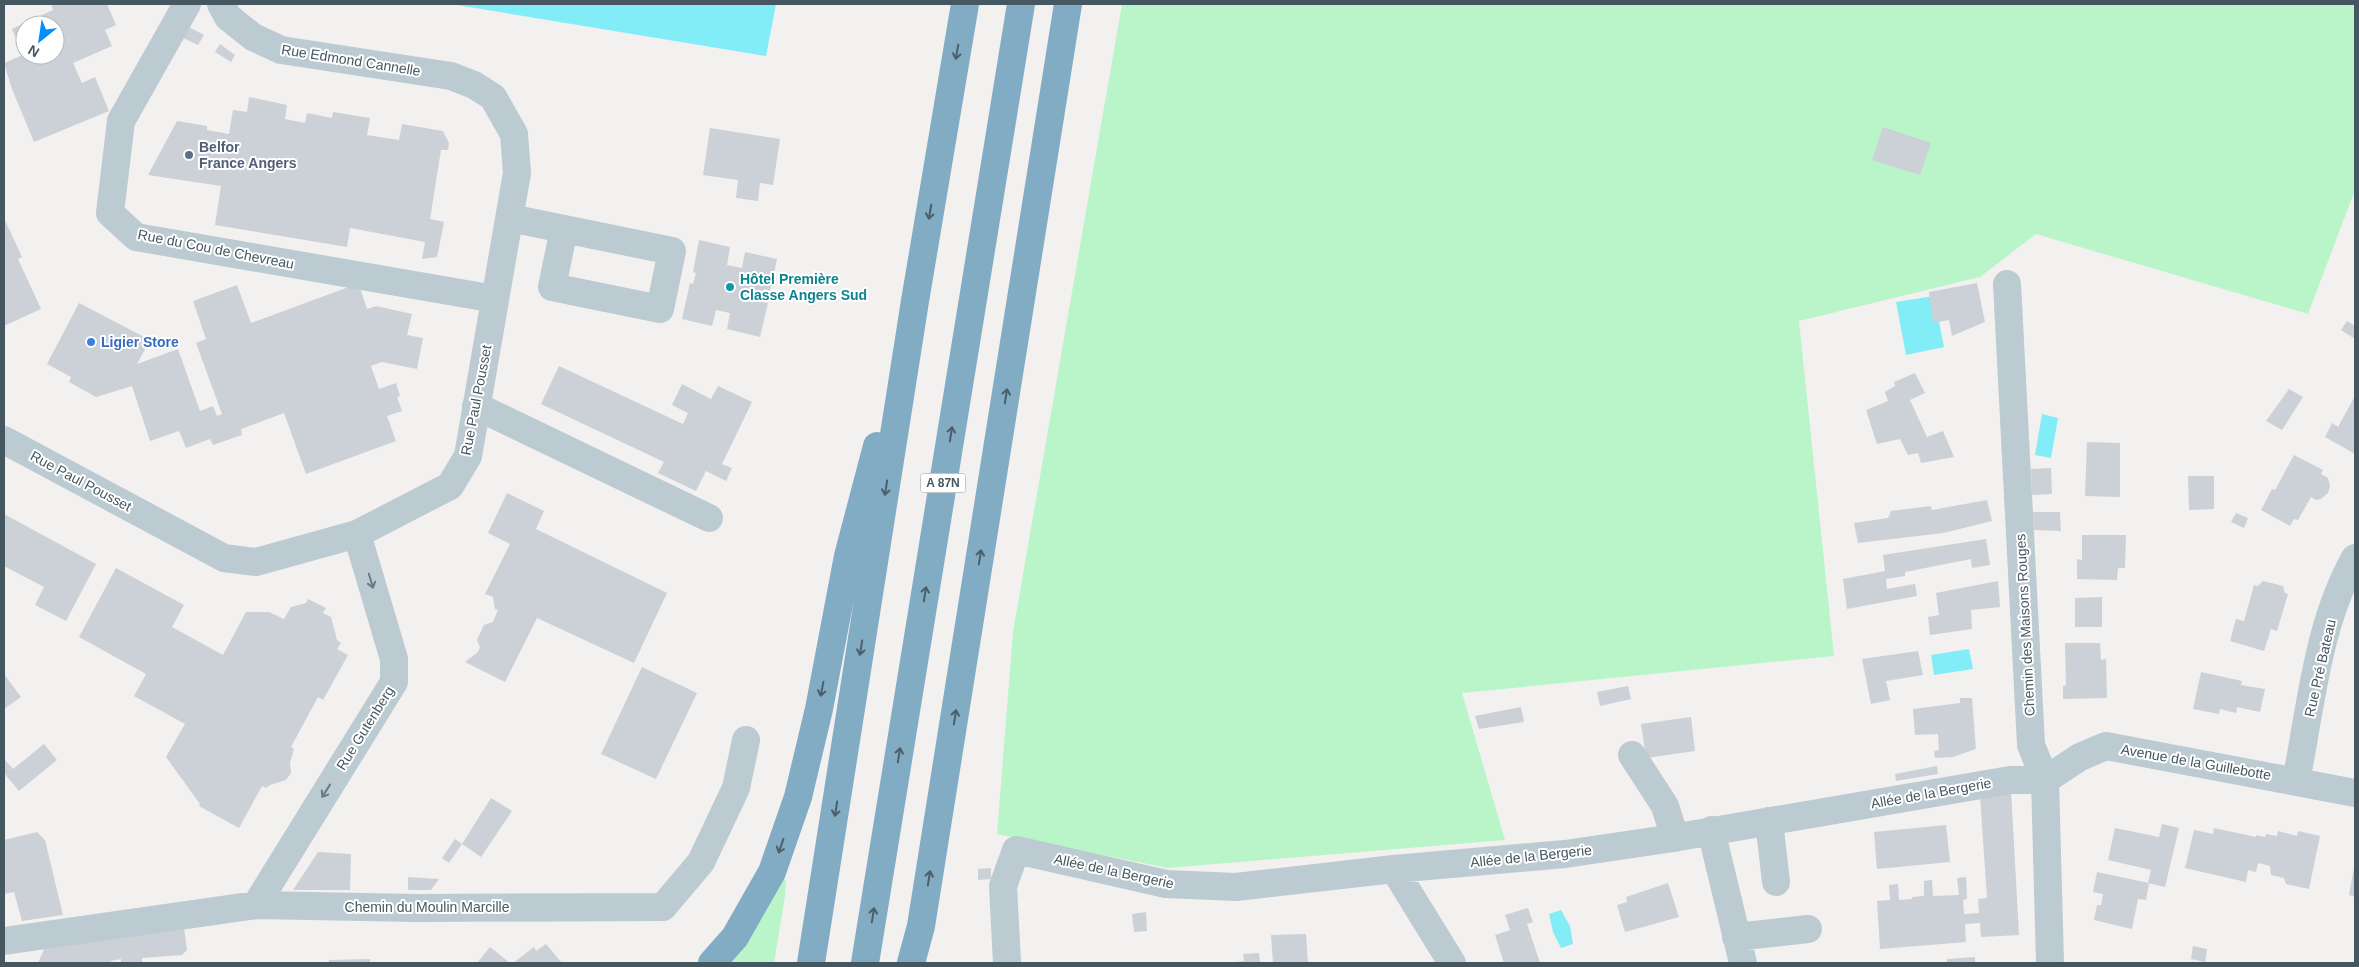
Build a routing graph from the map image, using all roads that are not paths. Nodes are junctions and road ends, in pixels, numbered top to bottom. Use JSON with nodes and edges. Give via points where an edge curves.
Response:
{"nodes":[{"id":1,"x":188,"y":4,"type":"edge"},
{"id":2,"x":221,"y":4,"type":"edge"},
{"id":3,"x":965,"y":4,"type":"edge"},
{"id":4,"x":1021,"y":4,"type":"edge"},
{"id":5,"x":1068,"y":4,"type":"edge"},
{"id":6,"x":493,"y":97,"type":"joint"},
{"id":7,"x":510,"y":218,"type":"junction"},
{"id":8,"x":564,"y":229,"type":"dead end"},
{"id":9,"x":2007,"y":284,"type":"dead end"},
{"id":10,"x":495,"y":299,"type":"junction"},
{"id":11,"x":915,"y":301,"type":"junction"},
{"id":12,"x":476,"y":406,"type":"junction"},
{"id":13,"x":4,"y":440,"type":"edge"},
{"id":14,"x":709,"y":518,"type":"dead end"},
{"id":15,"x":356,"y":534,"type":"junction"},
{"id":16,"x":2355,"y":558,"type":"edge"},
{"id":17,"x":746,"y":740,"type":"dead end"},
{"id":18,"x":1632,"y":755,"type":"dead end"},
{"id":19,"x":2045,"y":780,"type":"junction"},
{"id":20,"x":2296,"y":781,"type":"junction"},
{"id":21,"x":2355,"y":793,"type":"edge"},
{"id":22,"x":1768,"y":821,"type":"junction"},
{"id":23,"x":1711,"y":830,"type":"junction"},
{"id":24,"x":1675,"y":838,"type":"junction"},
{"id":25,"x":1394,"y":869,"type":"junction"},
{"id":26,"x":1776,"y":882,"type":"dead end"},
{"id":27,"x":256,"y":905,"type":"junction"},
{"id":28,"x":921,"y":926,"type":"junction"},
{"id":29,"x":1808,"y":929,"type":"dead end"},
{"id":30,"x":1736,"y":937,"type":"junction"},
{"id":31,"x":4,"y":941,"type":"edge"},
{"id":32,"x":712,"y":963,"type":"edge"},
{"id":33,"x":812,"y":963,"type":"edge"},
{"id":34,"x":865,"y":963,"type":"edge"},
{"id":35,"x":911,"y":963,"type":"edge"},
{"id":36,"x":921,"y":963,"type":"edge"},
{"id":37,"x":1007,"y":963,"type":"edge"},
{"id":38,"x":1452,"y":963,"type":"edge"},
{"id":39,"x":1743,"y":963,"type":"edge"},
{"id":40,"x":2050,"y":963,"type":"edge"}],
"edges":[{"from":1,"to":10,"type":"street","name":"Rue du Cou de Chevreau","via":[[121,121],[110,213],[136,237]]},
{"from":2,"to":6,"type":"street","name":"Rue Edmond Cannelle","via":[[228,17],[253,38],[280,50],[451,76]]},
{"from":3,"to":11,"type":"highway","one_way":true},
{"from":34,"to":4,"type":"highway","number":"A 87N","one_way":true},
{"from":28,"to":5,"type":"highway","one_way":true},
{"from":6,"to":7,"type":"street","name":"Rue Paul Pousset","via":[[514,134],[517,173]]},
{"from":7,"to":8,"type":"street"},
{"from":7,"to":10,"type":"street","name":"Rue Paul Pousset"},
{"from":9,"to":19,"type":"street","name":"Chemin des Maisons Rouges","via":[[2031,745]]},
{"from":10,"to":12,"type":"street","name":"Rue Paul Pousset"},
{"from":11,"to":32,"type":"highway","one_way":true,"via":[[848,556],[798,797],[772,872],[735,937]]},
{"from":11,"to":33,"type":"highway","one_way":true},
{"from":12,"to":14,"type":"street"},
{"from":12,"to":15,"type":"street","name":"Rue Paul Pousset","via":[[468,456],[450,486]]},
{"from":13,"to":15,"type":"street","name":"Rue Paul Pousset","via":[[224,558],[256,562]]},
{"from":15,"to":27,"type":"street","name":"Rue Gutenberg","one_way":true,"via":[[394,659],[394,682]]},
{"from":16,"to":20,"type":"street","name":"Rue Pré Bateau","via":[[2329,620]]},
{"from":17,"to":27,"type":"street","name":"Chemin du Moulin Marcille","via":[[736,788],[700,862],[663,907]]},
{"from":18,"to":24,"type":"street","via":[[1665,806]]},
{"from":19,"to":20,"type":"street","name":"Avenue de la Guillebotte","via":[[2080,757],[2106,746]]},
{"from":19,"to":22,"type":"street","name":"Allée de la Bergerie","via":[[2010,780]]},
{"from":19,"to":40,"type":"street","name":"Chemin des Maisons Rouges"},
{"from":20,"to":21,"type":"street","name":"Avenue de la Guillebotte"},
{"from":22,"to":23,"type":"street","name":"Allée de la Bergerie"},
{"from":22,"to":26,"type":"street"},
{"from":23,"to":24,"type":"street","name":"Allée de la Bergerie"},
{"from":23,"to":30,"type":"street"},
{"from":24,"to":25,"type":"street","name":"Allée de la Bergerie","via":[[1565,854]]},
{"from":25,"to":37,"type":"street","name":"Allée de la Bergerie","via":[[1236,887],[1166,884],[1016,850],[1003,886]]},
{"from":25,"to":38,"type":"street"},
{"from":27,"to":31,"type":"street","name":"Chemin du Moulin Marcille"},
{"from":28,"to":35,"type":"highway"},
{"from":28,"to":36,"type":"highway"},
{"from":29,"to":30,"type":"street"},
{"from":30,"to":39,"type":"street"}]}
